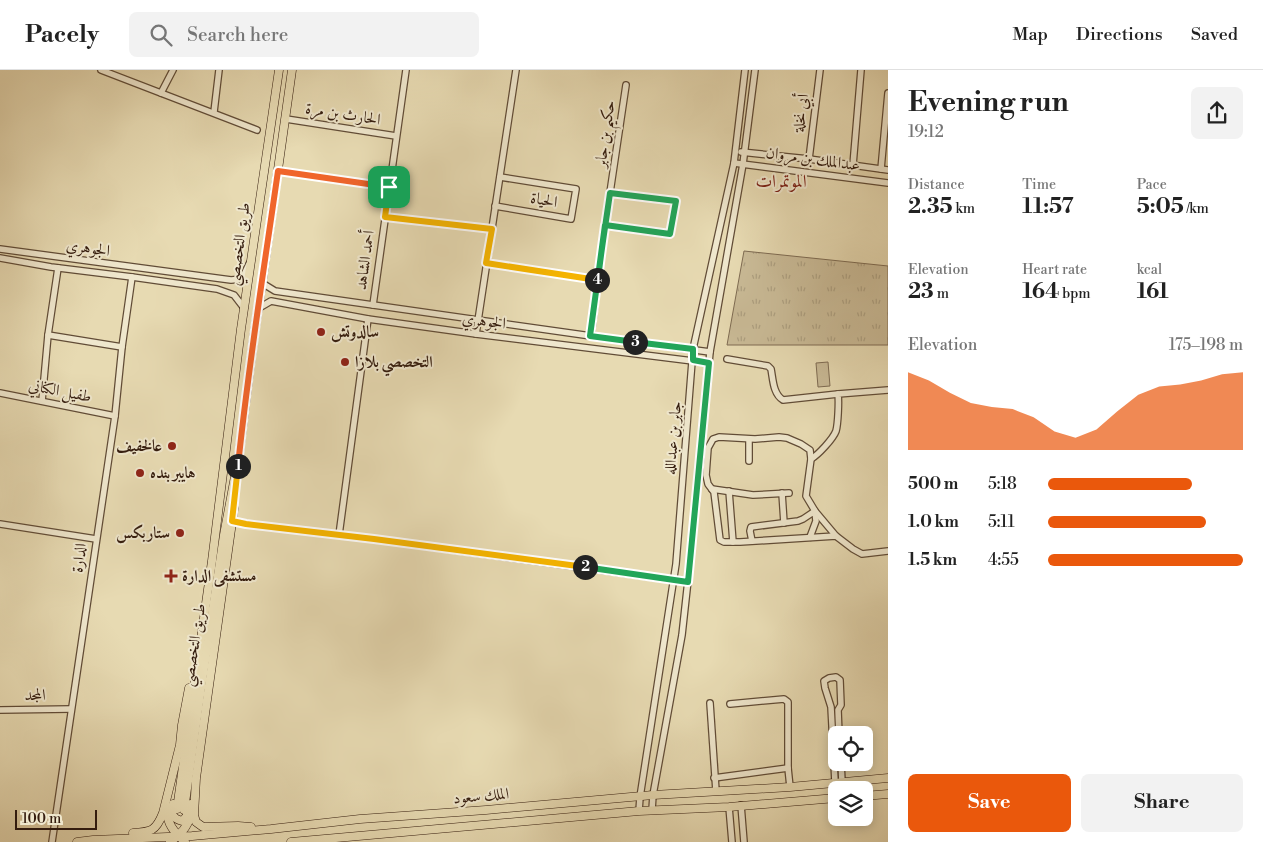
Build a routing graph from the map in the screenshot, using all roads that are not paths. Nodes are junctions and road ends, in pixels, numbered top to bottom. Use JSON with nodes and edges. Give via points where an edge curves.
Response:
{"nodes":[{"id":1,"x":103,"y":70,"type":"edge"},
{"id":2,"x":173,"y":70,"type":"edge"},
{"id":3,"x":219,"y":70,"type":"edge"},
{"id":4,"x":279,"y":70,"type":"edge"},
{"id":5,"x":292,"y":70,"type":"edge"},
{"id":6,"x":406,"y":70,"type":"edge"},
{"id":7,"x":516,"y":70,"type":"edge"},
{"id":8,"x":746,"y":70,"type":"edge"},
{"id":9,"x":756,"y":70,"type":"edge"},
{"id":10,"x":820,"y":70,"type":"edge"},
{"id":11,"x":861,"y":70,"type":"edge"},
{"id":12,"x":626,"y":85,"type":"dead end"},
{"id":13,"x":161,"y":93,"type":"junction"},
{"id":14,"x":888,"y":93,"type":"edge"},
{"id":15,"x":214,"y":112,"type":"junction"},
{"id":16,"x":286,"y":119,"type":"junction"},
{"id":17,"x":257,"y":130,"type":"dead end"},
{"id":18,"x":396,"y":136,"type":"junction"},
{"id":19,"x":736,"y":151,"type":"junction"},
{"id":20,"x":745,"y":152,"type":"junction"},
{"id":21,"x":809,"y":159,"type":"junction"},
{"id":22,"x":734,"y":163,"type":"junction"},
{"id":23,"x":743,"y":164,"type":"junction"},
{"id":24,"x":852,"y":165,"type":"junction"},
{"id":25,"x":881,"y":169,"type":"junction"},
{"id":26,"x":888,"y":170,"type":"edge"},
{"id":27,"x":278,"y":171,"type":"junction"},
{"id":28,"x":500,"y":177,"type":"junction"},
{"id":29,"x":888,"y":183,"type":"edge"},
{"id":30,"x":389,"y":187,"type":"junction"},
{"id":31,"x":610,"y":193,"type":"junction"},
{"id":32,"x":495,"y":206,"type":"junction"},
{"id":33,"x":385,"y":217,"type":"junction"},
{"id":34,"x":605,"y":225,"type":"junction"},
{"id":35,"x":492,"y":229,"type":"junction"},
{"id":36,"x":0,"y":249,"type":"edge"},
{"id":37,"x":0,"y":258,"type":"edge"},
{"id":38,"x":250,"y":260,"type":"junction"},
{"id":39,"x":486,"y":263,"type":"junction"},
{"id":40,"x":58,"y":268,"type":"junction"},
{"id":41,"x":132,"y":277,"type":"junction"},
{"id":42,"x":598,"y":280,"type":"junction"},
{"id":43,"x":262,"y":282,"type":"junction"},
{"id":44,"x":373,"y":305,"type":"junction"},
{"id":45,"x":244,"y":308,"type":"junction"},
{"id":46,"x":259,"y":308,"type":"junction"},
{"id":47,"x":368,"y":319,"type":"junction"},
{"id":48,"x":478,"y":320,"type":"junction"},
{"id":49,"x":476,"y":334,"type":"junction"},
{"id":50,"x":48,"y":335,"type":"junction"},
{"id":51,"x":590,"y":336,"type":"junction"},
{"id":52,"x":122,"y":346,"type":"junction"},
{"id":53,"x":693,"y":349,"type":"junction"},
{"id":54,"x":710,"y":352,"type":"junction"},
{"id":55,"x":693,"y":360,"type":"junction"},
{"id":56,"x":727,"y":360,"type":"dead end"},
{"id":57,"x":709,"y":363,"type":"junction"},
{"id":58,"x":888,"y":390,"type":"edge"},
{"id":59,"x":0,"y":393,"type":"edge"},
{"id":60,"x":838,"y":394,"type":"junction"},
{"id":61,"x":42,"y":401,"type":"junction"},
{"id":62,"x":115,"y":416,"type":"junction"},
{"id":63,"x":749,"y":439,"type":"junction"},
{"id":64,"x":810,"y":450,"type":"junction"},
{"id":65,"x":818,"y":454,"type":"junction"},
{"id":66,"x":239,"y":456,"type":"junction"},
{"id":67,"x":812,"y":459,"type":"junction"},
{"id":68,"x":749,"y":461,"type":"dead end"},
{"id":69,"x":712,"y":489,"type":"junction"},
{"id":70,"x":729,"y":492,"type":"junction"},
{"id":71,"x":782,"y":493,"type":"junction"},
{"id":72,"x":789,"y":493,"type":"dead end"},
{"id":73,"x":815,"y":511,"type":"junction"},
{"id":74,"x":232,"y":521,"type":"junction"},
{"id":75,"x":784,"y":523,"type":"junction"},
{"id":76,"x":0,"y":524,"type":"edge"},
{"id":77,"x":339,"y":535,"type":"junction"},
{"id":78,"x":836,"y":536,"type":"junction"},
{"id":79,"x":810,"y":538,"type":"junction"},
{"id":80,"x":96,"y":539,"type":"junction"},
{"id":81,"x":752,"y":541,"type":"junction"},
{"id":82,"x":733,"y":542,"type":"junction"},
{"id":83,"x":888,"y":552,"type":"edge"},
{"id":84,"x":212,"y":561,"type":"junction"},
{"id":85,"x":674,"y":580,"type":"junction"},
{"id":86,"x":688,"y":582,"type":"junction"},
{"id":87,"x":710,"y":703,"type":"dead end"},
{"id":88,"x":730,"y":704,"type":"dead end"},
{"id":89,"x":71,"y":708,"type":"junction"},
{"id":90,"x":0,"y":710,"type":"edge"},
{"id":91,"x":833,"y":726,"type":"edge"},
{"id":92,"x":839,"y":726,"type":"edge"},
{"id":93,"x":180,"y":744,"type":"junction"},
{"id":94,"x":788,"y":768,"type":"junction"},
{"id":95,"x":196,"y":778,"type":"junction"},
{"id":96,"x":714,"y":778,"type":"junction"},
{"id":97,"x":888,"y":778,"type":"edge"},
{"id":98,"x":850,"y":781,"type":"edge"},
{"id":99,"x":828,"y":783,"type":"edge"},
{"id":100,"x":790,"y":787,"type":"junction"},
{"id":101,"x":716,"y":791,"type":"junction"},
{"id":102,"x":888,"y":794,"type":"edge"},
{"id":103,"x":653,"y":795,"type":"junction"},
{"id":104,"x":873,"y":795,"type":"edge"},
{"id":105,"x":640,"y":796,"type":"junction"},
{"id":106,"x":828,"y":799,"type":"edge"},
{"id":107,"x":741,"y":805,"type":"junction"},
{"id":108,"x":729,"y":807,"type":"junction"},
{"id":109,"x":652,"y":810,"type":"junction"},
{"id":110,"x":639,"y":811,"type":"junction"},
{"id":111,"x":271,"y":829,"type":"junction"},
{"id":112,"x":159,"y":837,"type":"junction"},
{"id":113,"x":93,"y":840,"type":"junction"},
{"id":114,"x":183,"y":840,"type":"edge"},
{"id":115,"x":52,"y":842,"type":"edge"},
{"id":116,"x":77,"y":842,"type":"edge"},
{"id":117,"x":169,"y":842,"type":"edge"},
{"id":118,"x":290,"y":842,"type":"edge"},
{"id":119,"x":732,"y":842,"type":"edge"},
{"id":120,"x":744,"y":842,"type":"edge"}],
"edges":[{"from":1,"to":13,"type":"street"},
{"from":2,"to":13,"type":"street"},
{"from":3,"to":15,"type":"street"},
{"from":4,"to":38,"type":"main road","name":"طريق التخصصي"},
{"from":5,"to":16,"type":"main road","name":"طريق التخصصي"},
{"from":6,"to":18,"type":"street","name":"أحمد الشاهد"},
{"from":7,"to":28,"type":"street"},
{"from":8,"to":19,"type":"street","name":"جابر بن عبدالله"},
{"from":9,"to":20,"type":"street","name":"جابر بن عبدالله"},
{"from":10,"to":21,"type":"street","name":"أبي نخلة"},
{"from":11,"to":24,"type":"street"},
{"from":12,"to":31,"type":"street","name":"حكيم بن جابر"},
{"from":13,"to":15,"type":"street"},
{"from":14,"to":25,"type":"street"},
{"from":15,"to":17,"type":"street"},
{"from":16,"to":18,"type":"street","name":"الحارث بن مرة"},
{"from":16,"to":27,"type":"main road","name":"طريق التخصصي"},
{"from":18,"to":30,"type":"street","name":"أحمد الشاهد"},
{"from":19,"to":20,"type":"street","name":"عبدالملك بن مروان"},
{"from":19,"to":22,"type":"street","name":"جابر بن عبدالله"},
{"from":20,"to":21,"type":"street","name":"عبدالملك بن مروان"},
{"from":20,"to":23,"type":"street","name":"جابر بن عبدالله"},
{"from":21,"to":24,"type":"street","name":"عبدالملك بن مروان"},
{"from":22,"to":23,"type":"street","name":"عبدالملك بن مروان"},
{"from":22,"to":53,"type":"street","name":"جابر بن عبدالله"},
{"from":23,"to":29,"type":"street","name":"عبدالملك بن مروان"},
{"from":23,"to":54,"type":"street","name":"جابر بن عبدالله"},
{"from":24,"to":25,"type":"street","name":"عبدالملك بن مروان"},
{"from":25,"to":26,"type":"street","name":"عبدالملك بن مروان"},
{"from":27,"to":30,"type":"street"},
{"from":27,"to":43,"type":"main road","name":"طريق التخصصي"},
{"from":28,"to":32,"type":"street"},
{"from":28,"to":32,"type":"street","name":"الحياة","via":[[576,188],[571,219]]},
{"from":30,"to":33,"type":"street","name":"أحمد الشاهد"},
{"from":31,"to":34,"type":"street","name":"حكيم بن جابر"},
{"from":31,"to":34,"type":"street","via":[[676,201],[670,234]]},
{"from":32,"to":35,"type":"street"},
{"from":33,"to":35,"type":"street"},
{"from":33,"to":44,"type":"street","name":"أحمد الشاهد"},
{"from":34,"to":42,"type":"street","name":"حكيم بن جابر"},
{"from":35,"to":39,"type":"street"},
{"from":36,"to":38,"type":"street","name":"الجوهري","via":[[231,280],[242,279]]},
{"from":37,"to":40,"type":"street","name":"الجوهري"},
{"from":38,"to":45,"type":"main road","name":"طريق التخصصي"},
{"from":39,"to":42,"type":"street"},
{"from":39,"to":48,"type":"street"},
{"from":40,"to":41,"type":"street","name":"الجوهري"},
{"from":40,"to":50,"type":"street"},
{"from":41,"to":45,"type":"street","name":"الجوهري","via":[[217,289],[234,295]]},
{"from":41,"to":52,"type":"street","name":"الدارة"},
{"from":42,"to":51,"type":"street","name":"حكيم بن جابر"},
{"from":43,"to":44,"type":"street","name":"الجوهري","via":[[275,291]]},
{"from":43,"to":46,"type":"main road","name":"طريق التخصصي"},
{"from":44,"to":48,"type":"street","name":"الجوهري"},
{"from":45,"to":84,"type":"main road","name":"طريق التخصصي"},
{"from":46,"to":47,"type":"street","name":"الجوهري","via":[[270,301]]},
{"from":46,"to":66,"type":"main road","name":"طريق التخصصي"},
{"from":47,"to":49,"type":"street","name":"الجوهري"},
{"from":47,"to":77,"type":"street"},
{"from":48,"to":49,"type":"street"},
{"from":48,"to":51,"type":"street","name":"الجوهري"},
{"from":49,"to":55,"type":"street","name":"الجوهري"},
{"from":50,"to":52,"type":"street"},
{"from":50,"to":61,"type":"street"},
{"from":51,"to":53,"type":"street","name":"الجوهري"},
{"from":52,"to":62,"type":"street","name":"الدارة"},
{"from":53,"to":54,"type":"street","name":"الجوهري"},
{"from":53,"to":55,"type":"street","name":"جابر بن عبدالله"},
{"from":54,"to":57,"type":"street","name":"جابر بن عبدالله"},
{"from":55,"to":57,"type":"street","name":"الجوهري"},
{"from":55,"to":85,"type":"street","name":"جابر بن عبدالله"},
{"from":56,"to":60,"type":"street","via":[[768,366],[776,393],[782,400]]},
{"from":57,"to":86,"type":"street","name":"جابر بن عبدالله"},
{"from":58,"to":60,"type":"street"},
{"from":59,"to":61,"type":"street","name":"طفيل الكناني"},
{"from":60,"to":65,"type":"street","via":[[836,431]]},
{"from":61,"to":62,"type":"street","name":"طفيل الكناني"},
{"from":62,"to":80,"type":"street","name":"الدارة"},
{"from":63,"to":64,"type":"street","via":[[787,438]]},
{"from":63,"to":68,"type":"street"},
{"from":63,"to":69,"type":"street","via":[[713,439],[709,445],[706,476]]},
{"from":64,"to":65,"type":"street"},
{"from":64,"to":67,"type":"street"},
{"from":65,"to":67,"type":"street"},
{"from":66,"to":74,"type":"main road"},
{"from":66,"to":84,"type":"main road","name":"طريق التخصصي","via":[[180,809]]},
{"from":67,"to":73,"type":"street","via":[[806,496]]},
{"from":69,"to":70,"type":"street"},
{"from":69,"to":82,"type":"street","via":[[719,538]]},
{"from":70,"to":71,"type":"street","via":[[753,495]]},
{"from":70,"to":82,"type":"street"},
{"from":71,"to":72,"type":"street"},
{"from":71,"to":75,"type":"street"},
{"from":73,"to":75,"type":"street","via":[[801,520]]},
{"from":73,"to":78,"type":"street"},
{"from":73,"to":79,"type":"street","via":[[816,521]]},
{"from":74,"to":77,"type":"street"},
{"from":74,"to":95,"type":"main road"},
{"from":75,"to":81,"type":"street","via":[[752,527]]},
{"from":76,"to":80,"type":"street"},
{"from":77,"to":85,"type":"street"},
{"from":78,"to":79,"type":"street"},
{"from":78,"to":83,"type":"street","via":[[862,554]]},
{"from":79,"to":81,"type":"street"},
{"from":80,"to":89,"type":"street","name":"الدارة"},
{"from":81,"to":82,"type":"street"},
{"from":84,"to":93,"type":"main road","via":[[205,579]]},
{"from":85,"to":86,"type":"street"},
{"from":85,"to":105,"type":"street","name":"جابر بن عبدالله"},
{"from":86,"to":103,"type":"street","name":"جابر بن عبدالله","via":[[682,635]]},
{"from":87,"to":96,"type":"street"},
{"from":88,"to":94,"type":"street","via":[[784,699],[788,702]]},
{"from":89,"to":90,"type":"street","name":"المجد"},
{"from":89,"to":115,"type":"street","name":"الدارة"},
{"from":91,"to":92,"type":"street","via":[[824,681],[836,677],[840,680]]},
{"from":93,"to":95,"type":"main road","via":[[172,808],[176,820],[182,821],[189,813]]},
{"from":93,"to":113,"type":"main road","via":[[163,813],[154,829]]},
{"from":93,"to":114,"type":"main road","via":[[167,815],[171,826]]},
{"from":94,"to":96,"type":"street"},
{"from":94,"to":100,"type":"street"},
{"from":95,"to":111,"type":"main road","via":[[194,815],[196,822],[203,827]]},
{"from":95,"to":114,"type":"main road"},
{"from":96,"to":101,"type":"street"},
{"from":97,"to":98,"type":"main road","name":"الملك سعود"},
{"from":99,"to":100,"type":"main road","name":"الملك سعود"},
{"from":100,"to":101,"type":"main road","name":"الملك سعود"},
{"from":101,"to":103,"type":"main road","name":"الملك سعود"},
{"from":102,"to":104,"type":"main road"},
{"from":103,"to":105,"type":"main road","name":"الملك سعود"},
{"from":103,"to":109,"type":"street","name":"جابر بن عبدالله"},
{"from":105,"to":110,"type":"street","name":"جابر بن عبدالله"},
{"from":105,"to":111,"type":"main road","name":"الملك سعود"},
{"from":106,"to":107,"type":"main road","name":"الملك سعود"},
{"from":107,"to":108,"type":"main road","name":"الملك سعود"},
{"from":107,"to":120,"type":"street"},
{"from":108,"to":109,"type":"main road","name":"الملك سعود"},
{"from":108,"to":119,"type":"street"},
{"from":109,"to":110,"type":"main road","name":"الملك سعود"},
{"from":110,"to":118,"type":"main road","name":"الملك سعود"},
{"from":111,"to":114,"type":"main road","name":"الملك سعود","via":[[192,836]]},
{"from":112,"to":113,"type":"main road","name":"الملك سعود"},
{"from":112,"to":114,"type":"main road","name":"الملك سعود"},
{"from":112,"to":117,"type":"main road"},
{"from":113,"to":116,"type":"main road","name":"الملك سعود"},
{"from":114,"to":117,"type":"main road"}]}
